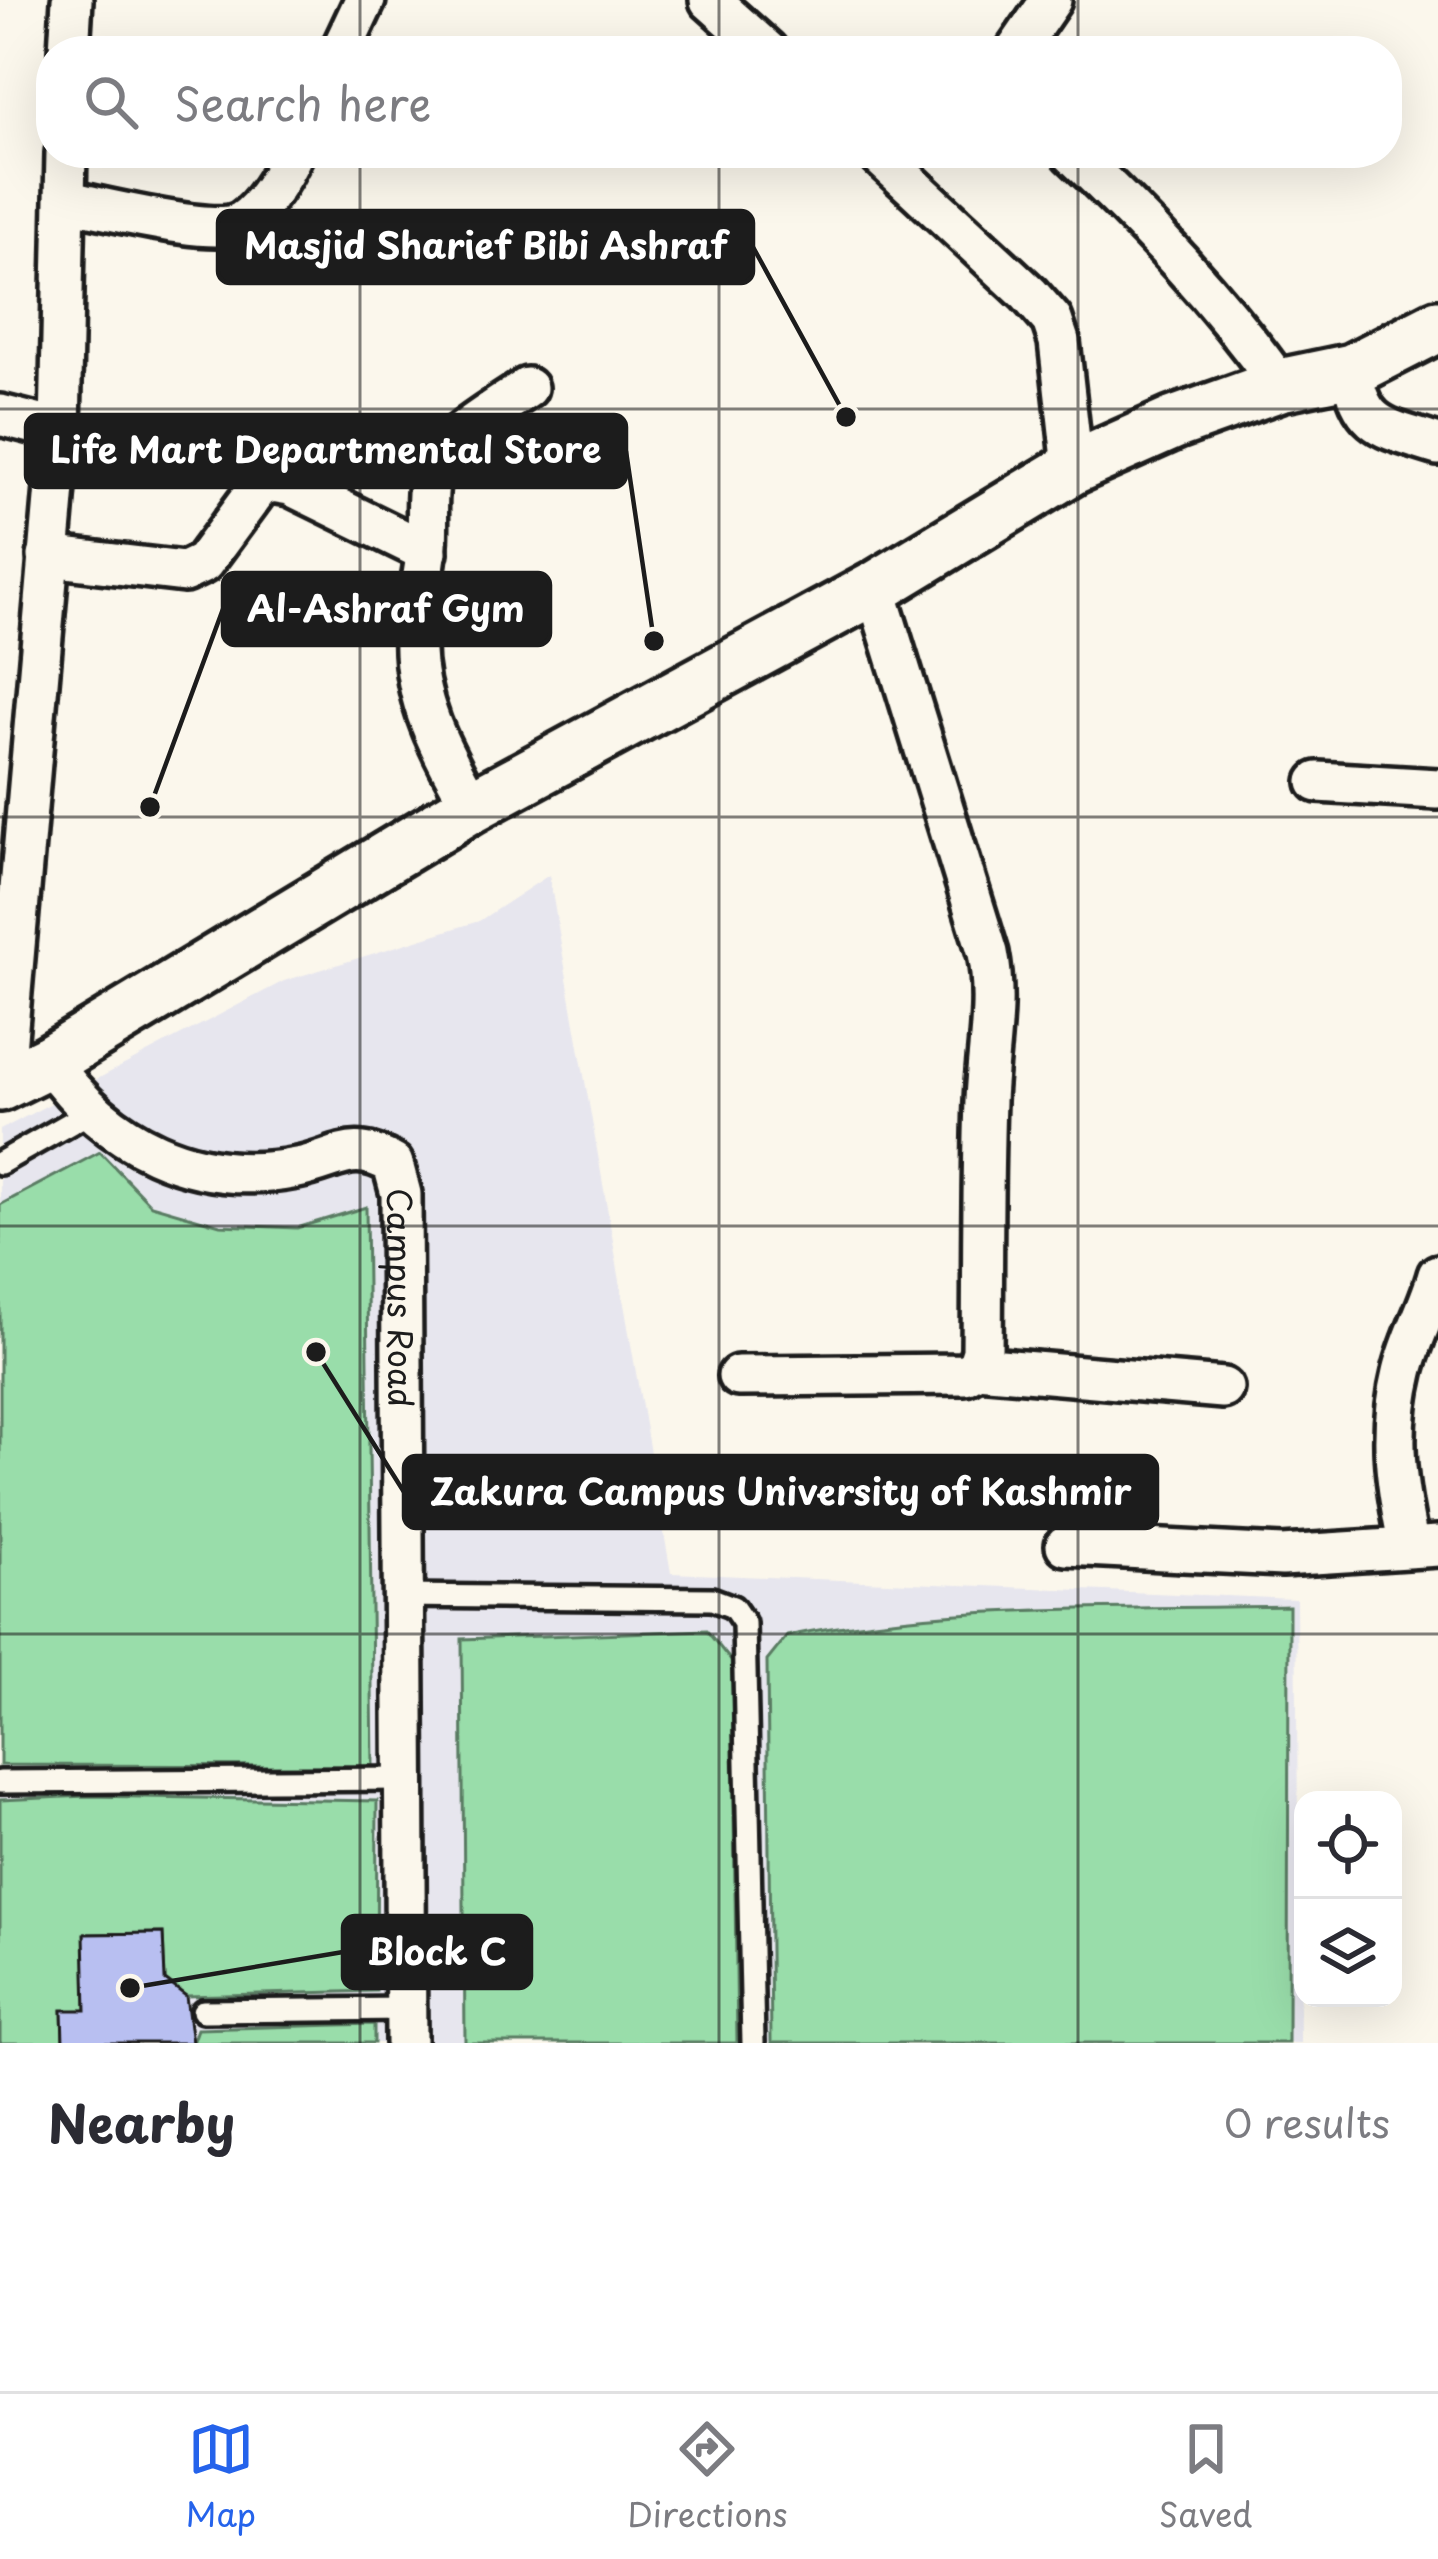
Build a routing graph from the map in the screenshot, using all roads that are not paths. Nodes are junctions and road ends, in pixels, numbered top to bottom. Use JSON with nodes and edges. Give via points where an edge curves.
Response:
{"nodes":[{"id":1,"x":72,"y":0,"type":"edge"},
{"id":2,"x":365,"y":0,"type":"edge"},
{"id":3,"x":710,"y":0,"type":"edge"},
{"id":4,"x":1051,"y":0,"type":"edge"},
{"id":5,"x":70,"y":36,"type":"edge"},
{"id":6,"x":348,"y":36,"type":"edge"},
{"id":7,"x":750,"y":36,"type":"edge"},
{"id":8,"x":1026,"y":36,"type":"edge"},
{"id":9,"x":66,"y":168,"type":"edge"},
{"id":10,"x":283,"y":168,"type":"edge"},
{"id":11,"x":893,"y":168,"type":"edge"},
{"id":12,"x":1088,"y":168,"type":"edge"},
{"id":13,"x":67,"y":201,"type":"junction"},
{"id":14,"x":1438,"y":326,"type":"edge"},
{"id":15,"x":1352,"y":370,"type":"junction"},
{"id":16,"x":1280,"y":385,"type":"junction"},
{"id":17,"x":527,"y":388,"type":"dead end"},
{"id":18,"x":0,"y":415,"type":"edge"},
{"id":19,"x":60,"y":430,"type":"junction"},
{"id":20,"x":1438,"y":445,"type":"edge"},
{"id":21,"x":1073,"y":467,"type":"junction"},
{"id":22,"x":427,"y":552,"type":"junction"},
{"id":23,"x":48,"y":556,"type":"junction"},
{"id":24,"x":875,"y":589,"type":"junction"},
{"id":25,"x":1318,"y":782,"type":"dead end"},
{"id":26,"x":1438,"y":789,"type":"edge"},
{"id":27,"x":472,"y":806,"type":"junction"},
{"id":28,"x":49,"y":1060,"type":"junction"},
{"id":29,"x":2,"y":1084,"type":"edge"},
{"id":30,"x":90,"y":1112,"type":"junction"},
{"id":31,"x":0,"y":1163,"type":"edge"},
{"id":32,"x":1438,"y":1275,"type":"edge"},
{"id":33,"x":977,"y":1367,"type":"junction"},
{"id":34,"x":737,"y":1376,"type":"dead end"},
{"id":35,"x":1223,"y":1388,"type":"dead end"},
{"id":36,"x":1066,"y":1545,"type":"dead end"},
{"id":37,"x":1424,"y":1546,"type":"edge"},
{"id":38,"x":400,"y":1596,"type":"junction"},
{"id":39,"x":403,"y":1779,"type":"junction"},
{"id":40,"x":0,"y":1782,"type":"edge"},
{"id":41,"x":203,"y":2011,"type":"dead end"},
{"id":42,"x":406,"y":2026,"type":"edge"},
{"id":43,"x":753,"y":2043,"type":"edge"}],
"edges":[{"from":1,"to":5,"type":"street"},
{"from":2,"to":6,"type":"street"},
{"from":3,"to":7,"type":"street"},
{"from":4,"to":8,"type":"street"},
{"from":9,"to":13,"type":"street"},
{"from":10,"to":13,"type":"street","via":[[242,223],[210,229]]},
{"from":11,"to":21,"type":"street","via":[[1052,320]]},
{"from":12,"to":16,"type":"street","via":[[1173,250]]},
{"from":13,"to":19,"type":"street"},
{"from":14,"to":15,"type":"street"},
{"from":15,"to":16,"type":"street"},
{"from":15,"to":20,"type":"street","via":[[1363,413],[1374,423]]},
{"from":16,"to":21,"type":"street"},
{"from":17,"to":22,"type":"street","via":[[434,463]]},
{"from":18,"to":19,"type":"street"},
{"from":19,"to":23,"type":"street"},
{"from":21,"to":24,"type":"street"},
{"from":22,"to":23,"type":"street","via":[[272,482],[203,563],[184,572]]},
{"from":22,"to":27,"type":"street","via":[[415,674],[429,725]]},
{"from":23,"to":29,"type":"street"},
{"from":24,"to":27,"type":"street"},
{"from":24,"to":33,"type":"street","via":[[994,984]]},
{"from":25,"to":26,"type":"street"},
{"from":27,"to":28,"type":"street"},
{"from":28,"to":29,"type":"street"},
{"from":28,"to":30,"type":"street","name":"Campus Road"},
{"from":30,"to":31,"type":"lane"},
{"from":30,"to":38,"type":"street","name":"Campus Road","via":[[144,1150],[207,1171],[275,1172],[370,1151],[393,1164],[401,1194]]},
{"from":32,"to":37,"type":"street","via":[[1403,1370],[1393,1432],[1394,1478]]},
{"from":33,"to":34,"type":"street","via":[[965,1374]]},
{"from":33,"to":35,"type":"street"},
{"from":36,"to":37,"type":"street","via":[[1282,1556]]},
{"from":38,"to":39,"type":"street","name":"Campus Road"},
{"from":38,"to":43,"type":"lane","via":[[712,1599],[733,1606],[744,1623]]},
{"from":39,"to":40,"type":"lane"},
{"from":39,"to":42,"type":"street","name":"Campus Road"},
{"from":41,"to":42,"type":"lane"}]}
